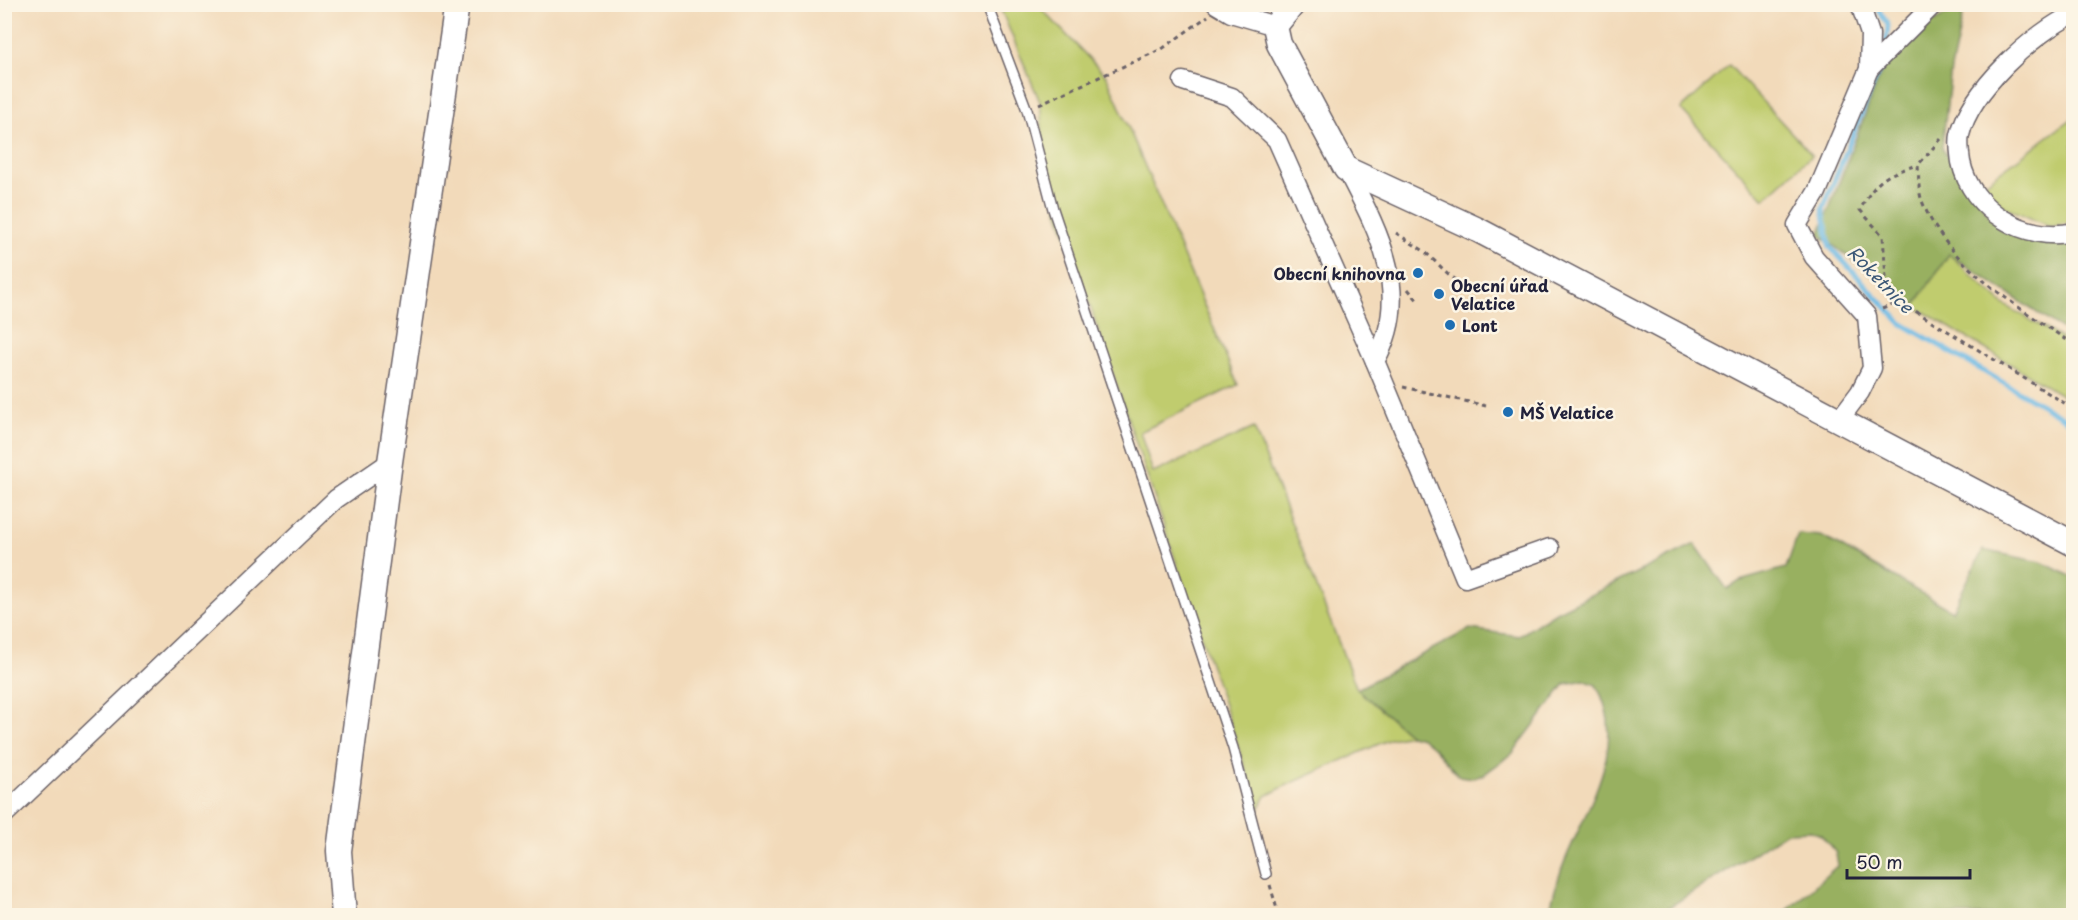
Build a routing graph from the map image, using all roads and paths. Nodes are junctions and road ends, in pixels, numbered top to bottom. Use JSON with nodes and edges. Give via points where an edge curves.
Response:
{"nodes":[{"id":1,"x":457,"y":4,"type":"edge"},
{"id":2,"x":987,"y":4,"type":"edge"},
{"id":3,"x":1293,"y":4,"type":"edge"},
{"id":4,"x":1860,"y":4,"type":"edge"},
{"id":5,"x":1934,"y":4,"type":"edge"},
{"id":6,"x":1217,"y":6,"type":"edge"},
{"id":7,"x":2073,"y":14,"type":"edge"},
{"id":8,"x":1275,"y":26,"type":"junction"},
{"id":9,"x":1869,"y":69,"type":"junction"},
{"id":10,"x":1183,"y":81,"type":"dead end"},
{"id":11,"x":1027,"y":110,"type":"junction"},
{"id":12,"x":1948,"y":132,"type":"dead end"},
{"id":13,"x":1918,"y":165,"type":"junction"},
{"id":14,"x":1346,"y":169,"type":"junction"},
{"id":15,"x":1394,"y":231,"type":"dead end"},
{"id":16,"x":2073,"y":232,"type":"edge"},
{"id":17,"x":1453,"y":290,"type":"dead end"},
{"id":18,"x":1892,"y":304,"type":"junction"},
{"id":19,"x":1881,"y":309,"type":"dead end"},
{"id":20,"x":2073,"y":345,"type":"edge"},
{"id":21,"x":1375,"y":361,"type":"junction"},
{"id":22,"x":1384,"y":383,"type":"junction"},
{"id":23,"x":1486,"y":406,"type":"dead end"},
{"id":24,"x":2073,"y":409,"type":"edge"},
{"id":25,"x":1839,"y":420,"type":"junction"},
{"id":26,"x":390,"y":462,"type":"junction"},
{"id":27,"x":2073,"y":544,"type":"edge"},
{"id":28,"x":1550,"y":548,"type":"dead end"},
{"id":29,"x":4,"y":815,"type":"edge"},
{"id":30,"x":1266,"y":874,"type":"joint"},
{"id":31,"x":344,"y":915,"type":"edge"},
{"id":32,"x":1279,"y":915,"type":"edge"}],
"edges":[{"from":1,"to":26,"type":"street"},
{"from":2,"to":11,"type":"lane"},
{"from":3,"to":8,"type":"street"},
{"from":4,"to":9,"type":"street","via":[[1870,34]]},
{"from":5,"to":9,"type":"street"},
{"from":6,"to":8,"type":"street"},
{"from":6,"to":11,"type":"path","via":[[1162,49]]},
{"from":7,"to":16,"type":"street","via":[[2036,39],[1987,86],[1971,106],[1959,136],[1969,185],[1994,215],[2048,234]]},
{"from":8,"to":14,"type":"street","via":[[1279,44]]},
{"from":9,"to":25,"type":"street","via":[[1817,192],[1797,225],[1814,257],[1867,316],[1872,368]]},
{"from":10,"to":21,"type":"street","via":[[1232,97],[1277,141]]},
{"from":11,"to":30,"type":"lane","via":[[1053,209],[1233,748]]},
{"from":12,"to":13,"type":"path"},
{"from":13,"to":18,"type":"path","via":[[1891,173],[1870,192],[1860,210],[1883,236],[1887,292]]},
{"from":13,"to":20,"type":"path","via":[[1921,199],[1940,237],[1996,292]]},
{"from":14,"to":21,"type":"street","via":[[1390,267],[1395,321]]},
{"from":14,"to":25,"type":"street","via":[[1478,230]]},
{"from":15,"to":17,"type":"path","via":[[1424,251],[1459,284]]},
{"from":18,"to":19,"type":"path"},
{"from":18,"to":24,"type":"path","via":[[1912,309],[1948,329]]},
{"from":21,"to":22,"type":"street"},
{"from":22,"to":23,"type":"path"},
{"from":22,"to":28,"type":"street","via":[[1465,578]]},
{"from":25,"to":27,"type":"street"},
{"from":26,"to":29,"type":"street","via":[[336,500]]},
{"from":26,"to":31,"type":"street","via":[[339,851]]},
{"from":30,"to":32,"type":"path"}]}
